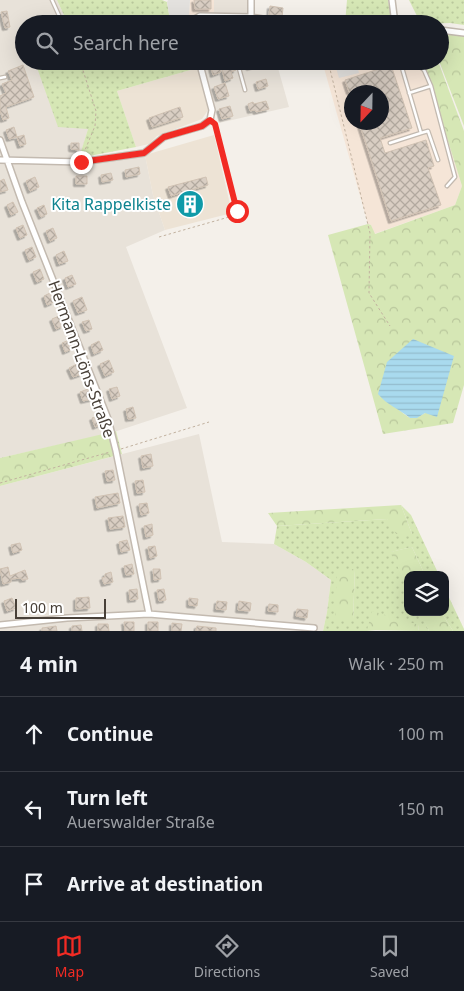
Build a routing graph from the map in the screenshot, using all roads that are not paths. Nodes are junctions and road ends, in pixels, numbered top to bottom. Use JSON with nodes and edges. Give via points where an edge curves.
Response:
{"nodes":[{"id":1,"x":52,"y":0,"type":"edge"},
{"id":2,"x":251,"y":0,"type":"edge"},
{"id":3,"x":392,"y":0,"type":"edge"},
{"id":4,"x":59,"y":15,"type":"edge"},
{"id":5,"x":251,"y":15,"type":"edge"},
{"id":6,"x":394,"y":15,"type":"edge"},
{"id":7,"x":449,"y":31,"type":"edge"},
{"id":8,"x":464,"y":33,"type":"edge"},
{"id":9,"x":201,"y":70,"type":"edge"},
{"id":10,"x":240,"y":70,"type":"edge"},
{"id":11,"x":403,"y":70,"type":"edge"},
{"id":12,"x":424,"y":70,"type":"edge"},
{"id":13,"x":5,"y":77,"type":"dead end"},
{"id":14,"x":0,"y":78,"type":"edge"},
{"id":15,"x":431,"y":86,"type":"junction"},
{"id":16,"x":246,"y":90,"type":"dead end"},
{"id":17,"x":410,"y":93,"type":"junction"},
{"id":18,"x":421,"y":133,"type":"junction"},
{"id":19,"x":0,"y":140,"type":"edge"},
{"id":20,"x":390,"y":143,"type":"dead end"},
{"id":21,"x":0,"y":160,"type":"edge"},
{"id":22,"x":438,"y":160,"type":"dead end"},
{"id":23,"x":7,"y":161,"type":"junction"},
{"id":24,"x":446,"y":186,"type":"dead end"},
{"id":25,"x":149,"y":614,"type":"junction"},
{"id":26,"x":0,"y":625,"type":"edge"},
{"id":27,"x":314,"y":628,"type":"dead end"}],
"edges":[{"from":1,"to":4,"type":"lane"},
{"from":2,"to":5,"type":"street"},
{"from":3,"to":6,"type":"street"},
{"from":7,"to":8,"type":"street"},
{"from":9,"to":23,"type":"street","via":[[212,110],[210,120],[202,126],[164,137],[144,153],[81,162]]},
{"from":10,"to":16,"type":"lane"},
{"from":11,"to":17,"type":"lane"},
{"from":12,"to":15,"type":"lane"},
{"from":13,"to":14,"type":"lane"},
{"from":15,"to":17,"type":"lane"},
{"from":15,"to":24,"type":"lane","via":[[456,177]]},
{"from":17,"to":18,"type":"lane"},
{"from":18,"to":20,"type":"lane"},
{"from":18,"to":22,"type":"lane","via":[[428,131]]},
{"from":19,"to":23,"type":"street","name":"Hermann-Löns-Straße"},
{"from":21,"to":23,"type":"street"},
{"from":23,"to":25,"type":"street","name":"Hermann-Löns-Straße","via":[[108,419]]},
{"from":25,"to":26,"type":"street"},
{"from":25,"to":27,"type":"street"}]}
